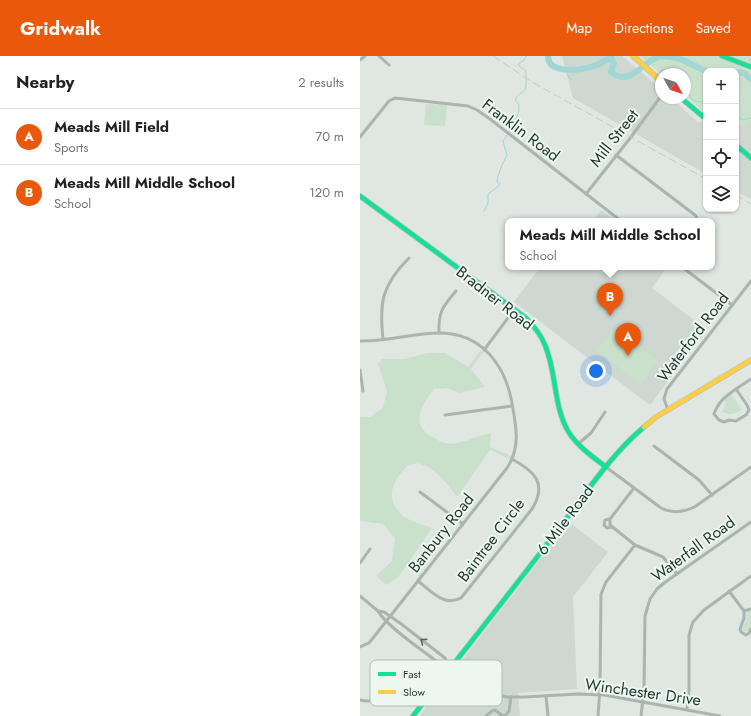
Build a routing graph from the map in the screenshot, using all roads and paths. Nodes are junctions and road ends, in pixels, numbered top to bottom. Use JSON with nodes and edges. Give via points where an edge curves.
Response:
{"nodes":[{"id":1,"x":365,"y":56,"type":"edge"},
{"id":2,"x":379,"y":56,"type":"edge"},
{"id":3,"x":633,"y":56,"type":"edge"},
{"id":4,"x":722,"y":56,"type":"edge"},
{"id":5,"x":360,"y":60,"type":"edge"},
{"id":6,"x":389,"y":65,"type":"dead end"},
{"id":7,"x":751,"y":67,"type":"edge"},
{"id":8,"x":655,"y":76,"type":"edge"},
{"id":9,"x":655,"y":104,"type":"edge"},
{"id":10,"x":688,"y":104,"type":"edge"},
{"id":11,"x":703,"y":116,"type":"edge"},
{"id":12,"x":360,"y":137,"type":"edge"},
{"id":13,"x":739,"y":148,"type":"edge"},
{"id":14,"x":616,"y":156,"type":"junction"},
{"id":15,"x":751,"y":158,"type":"edge"},
{"id":16,"x":586,"y":194,"type":"junction"},
{"id":17,"x":360,"y":196,"type":"edge"},
{"id":18,"x":617,"y":218,"type":"edge"},
{"id":19,"x":697,"y":218,"type":"edge"},
{"id":20,"x":409,"y":258,"type":"dead end"},
{"id":21,"x":686,"y":270,"type":"edge"},
{"id":22,"x":751,"y":281,"type":"edge"},
{"id":23,"x":456,"y":291,"type":"dead end"},
{"id":24,"x":732,"y":305,"type":"junction"},
{"id":25,"x":514,"y":310,"type":"junction"},
{"id":26,"x":439,"y":333,"type":"junction"},
{"id":27,"x":383,"y":339,"type":"junction"},
{"id":28,"x":360,"y":341,"type":"edge"},
{"id":29,"x":484,"y":350,"type":"junction"},
{"id":30,"x":751,"y":360,"type":"edge"},
{"id":31,"x":360,"y":370,"type":"edge"},
{"id":32,"x":751,"y":379,"type":"edge"},
{"id":33,"x":736,"y":389,"type":"junction"},
{"id":34,"x":363,"y":391,"type":"dead end"},
{"id":35,"x":512,"y":406,"type":"junction"},
{"id":36,"x":668,"y":410,"type":"junction"},
{"id":37,"x":606,"y":412,"type":"dead end"},
{"id":38,"x":445,"y":415,"type":"dead end"},
{"id":39,"x":578,"y":444,"type":"junction"},
{"id":40,"x":654,"y":446,"type":"dead end"},
{"id":41,"x":512,"y":459,"type":"junction"},
{"id":42,"x":606,"y":467,"type":"junction"},
{"id":43,"x":751,"y":467,"type":"edge"},
{"id":44,"x":634,"y":488,"type":"junction"},
{"id":45,"x":420,"y":492,"type":"dead end"},
{"id":46,"x":712,"y":495,"type":"junction"},
{"id":47,"x":610,"y":519,"type":"junction"},
{"id":48,"x":751,"y":523,"type":"edge"},
{"id":49,"x":463,"y":524,"type":"junction"},
{"id":50,"x":612,"y":527,"type":"junction"},
{"id":51,"x":636,"y":545,"type":"junction"},
{"id":52,"x":370,"y":549,"type":"dead end"},
{"id":53,"x":360,"y":563,"type":"edge"},
{"id":54,"x":677,"y":574,"type":"junction"},
{"id":55,"x":751,"y":576,"type":"edge"},
{"id":56,"x":418,"y":581,"type":"junction"},
{"id":57,"x":729,"y":591,"type":"junction"},
{"id":58,"x":360,"y":596,"type":"edge"},
{"id":59,"x":751,"y":609,"type":"edge"},
{"id":60,"x":378,"y":611,"type":"junction"},
{"id":61,"x":744,"y":611,"type":"junction"},
{"id":62,"x":390,"y":617,"type":"junction"},
{"id":63,"x":387,"y":621,"type":"junction"},
{"id":64,"x":751,"y":629,"type":"edge"},
{"id":65,"x":360,"y":647,"type":"edge"},
{"id":66,"x":436,"y":660,"type":"edge"},
{"id":67,"x":446,"y":660,"type":"edge"},
{"id":68,"x":456,"y":660,"type":"edge"},
{"id":69,"x":599,"y":694,"type":"junction"},
{"id":70,"x":502,"y":695,"type":"edge"},
{"id":71,"x":546,"y":696,"type":"junction"},
{"id":72,"x":511,"y":697,"type":"junction"},
{"id":73,"x":360,"y":700,"type":"edge"},
{"id":74,"x":642,"y":701,"type":"junction"},
{"id":75,"x":370,"y":702,"type":"edge"},
{"id":76,"x":421,"y":706,"type":"edge"},
{"id":77,"x":686,"y":709,"type":"junction"},
{"id":78,"x":413,"y":716,"type":"edge"},
{"id":79,"x":486,"y":716,"type":"edge"},
{"id":80,"x":504,"y":716,"type":"edge"},
{"id":81,"x":548,"y":716,"type":"edge"},
{"id":82,"x":598,"y":716,"type":"edge"},
{"id":83,"x":641,"y":716,"type":"edge"},
{"id":84,"x":720,"y":716,"type":"edge"}],
"edges":[{"from":1,"to":5,"type":"street"},
{"from":2,"to":6,"type":"street"},
{"from":3,"to":8,"type":"street"},
{"from":4,"to":7,"type":"street"},
{"from":9,"to":14,"type":"street","name":"Mill Street"},
{"from":10,"to":11,"type":"street"},
{"from":12,"to":16,"type":"street","name":"Franklin Road","via":[[389,101],[398,98],[471,107],[509,133]]},
{"from":13,"to":15,"type":"street"},
{"from":14,"to":16,"type":"street","name":"Mill Street"},
{"from":14,"to":19,"type":"street"},
{"from":16,"to":18,"type":"street","name":"Franklin Road"},
{"from":17,"to":25,"type":"street","name":"Bradner Road"},
{"from":20,"to":27,"type":"street","via":[[395,273],[385,292],[381,310]]},
{"from":21,"to":24,"type":"street"},
{"from":22,"to":24,"type":"street","name":"Waterford Road"},
{"from":23,"to":26,"type":"street","via":[[441,311]]},
{"from":24,"to":36,"type":"street","name":"Waterford Road","via":[[667,389],[664,399]]},
{"from":25,"to":29,"type":"street"},
{"from":25,"to":39,"type":"street","name":"Bradner Road","via":[[533,325],[545,344],[550,357],[561,416]]},
{"from":26,"to":27,"type":"street"},
{"from":26,"to":29,"type":"street","via":[[463,337]]},
{"from":27,"to":28,"type":"street"},
{"from":29,"to":35,"type":"street","via":[[495,360],[504,374]]},
{"from":30,"to":36,"type":"street","name":"6 Mile Road"},
{"from":31,"to":34,"type":"street"},
{"from":32,"to":33,"type":"street"},
{"from":33,"to":33,"type":"street","via":[[724,396],[716,408],[714,414],[719,420],[736,421],[749,410]]},
{"from":35,"to":38,"type":"street"},
{"from":35,"to":41,"type":"street","via":[[517,438]]},
{"from":36,"to":42,"type":"street","name":"6 Mile Road","via":[[632,437]]},
{"from":37,"to":39,"type":"street","via":[[591,433]]},
{"from":39,"to":42,"type":"street","name":"Bradner Road"},
{"from":40,"to":46,"type":"street","via":[[699,480]]},
{"from":41,"to":49,"type":"street","name":"Banbury Road"},
{"from":41,"to":56,"type":"street","name":"Baintree Circle","via":[[528,468],[536,479],[538,493],[532,508],[461,598],[443,600]]},
{"from":42,"to":44,"type":"street","name":"Bradner Road"},
{"from":42,"to":68,"type":"street","name":"6 Mile Road"},
{"from":43,"to":46,"type":"street","name":"Bradner Road"},
{"from":44,"to":46,"type":"street","name":"Bradner Road","via":[[661,508],[674,512],[691,509]]},
{"from":44,"to":47,"type":"street"},
{"from":45,"to":49,"type":"street"},
{"from":47,"to":50,"type":"street","via":[[609,524]]},
{"from":47,"to":50,"type":"street","via":[[605,520],[604,525],[607,528]]},
{"from":48,"to":54,"type":"street","name":"Waterfall Road"},
{"from":49,"to":56,"type":"street","name":"Banbury Road"},
{"from":50,"to":51,"type":"street"},
{"from":51,"to":54,"type":"street","via":[[663,557]]},
{"from":51,"to":69,"type":"street","via":[[606,582],[601,594]]},
{"from":52,"to":53,"type":"street"},
{"from":54,"to":74,"type":"street","name":"Waterfall Road","via":[[657,589],[646,609]]},
{"from":55,"to":57,"type":"street"},
{"from":56,"to":62,"type":"street","name":"Banbury Road"},
{"from":57,"to":61,"type":"street"},
{"from":57,"to":77,"type":"street","via":[[701,612],[692,625],[689,635],[689,689]]},
{"from":58,"to":60,"type":"street","name":"Winchester Drive"},
{"from":59,"to":61,"type":"street"},
{"from":60,"to":62,"type":"street","name":"Winchester Drive"},
{"from":60,"to":63,"type":"street","name":"Winchester Drive"},
{"from":61,"to":64,"type":"street","via":[[740,631],[746,635]]},
{"from":62,"to":63,"type":"street","name":"Banbury Road"},
{"from":67,"to":62,"type":"street","name":"Winchester Drive","one_way":true},
{"from":63,"to":65,"type":"street","name":"Banbury Road","via":[[371,641]]},
{"from":63,"to":66,"type":"street","name":"Winchester Drive"},
{"from":69,"to":71,"type":"street","name":"Winchester Drive"},
{"from":69,"to":74,"type":"street","name":"Winchester Drive"},
{"from":69,"to":82,"type":"street"},
{"from":70,"to":72,"type":"street","name":"Winchester Drive"},
{"from":71,"to":72,"type":"street","name":"Winchester Drive"},
{"from":71,"to":81,"type":"street"},
{"from":72,"to":80,"type":"street","via":[[511,706]]},
{"from":73,"to":75,"type":"street"},
{"from":74,"to":77,"type":"street","name":"Winchester Drive"},
{"from":74,"to":83,"type":"street","name":"Waterfall Road"},
{"from":76,"to":78,"type":"street","name":"6 Mile Road"},
{"from":77,"to":84,"type":"street","name":"Winchester Drive"},
{"from":79,"to":80,"type":"street","via":[[495,710]]}]}
